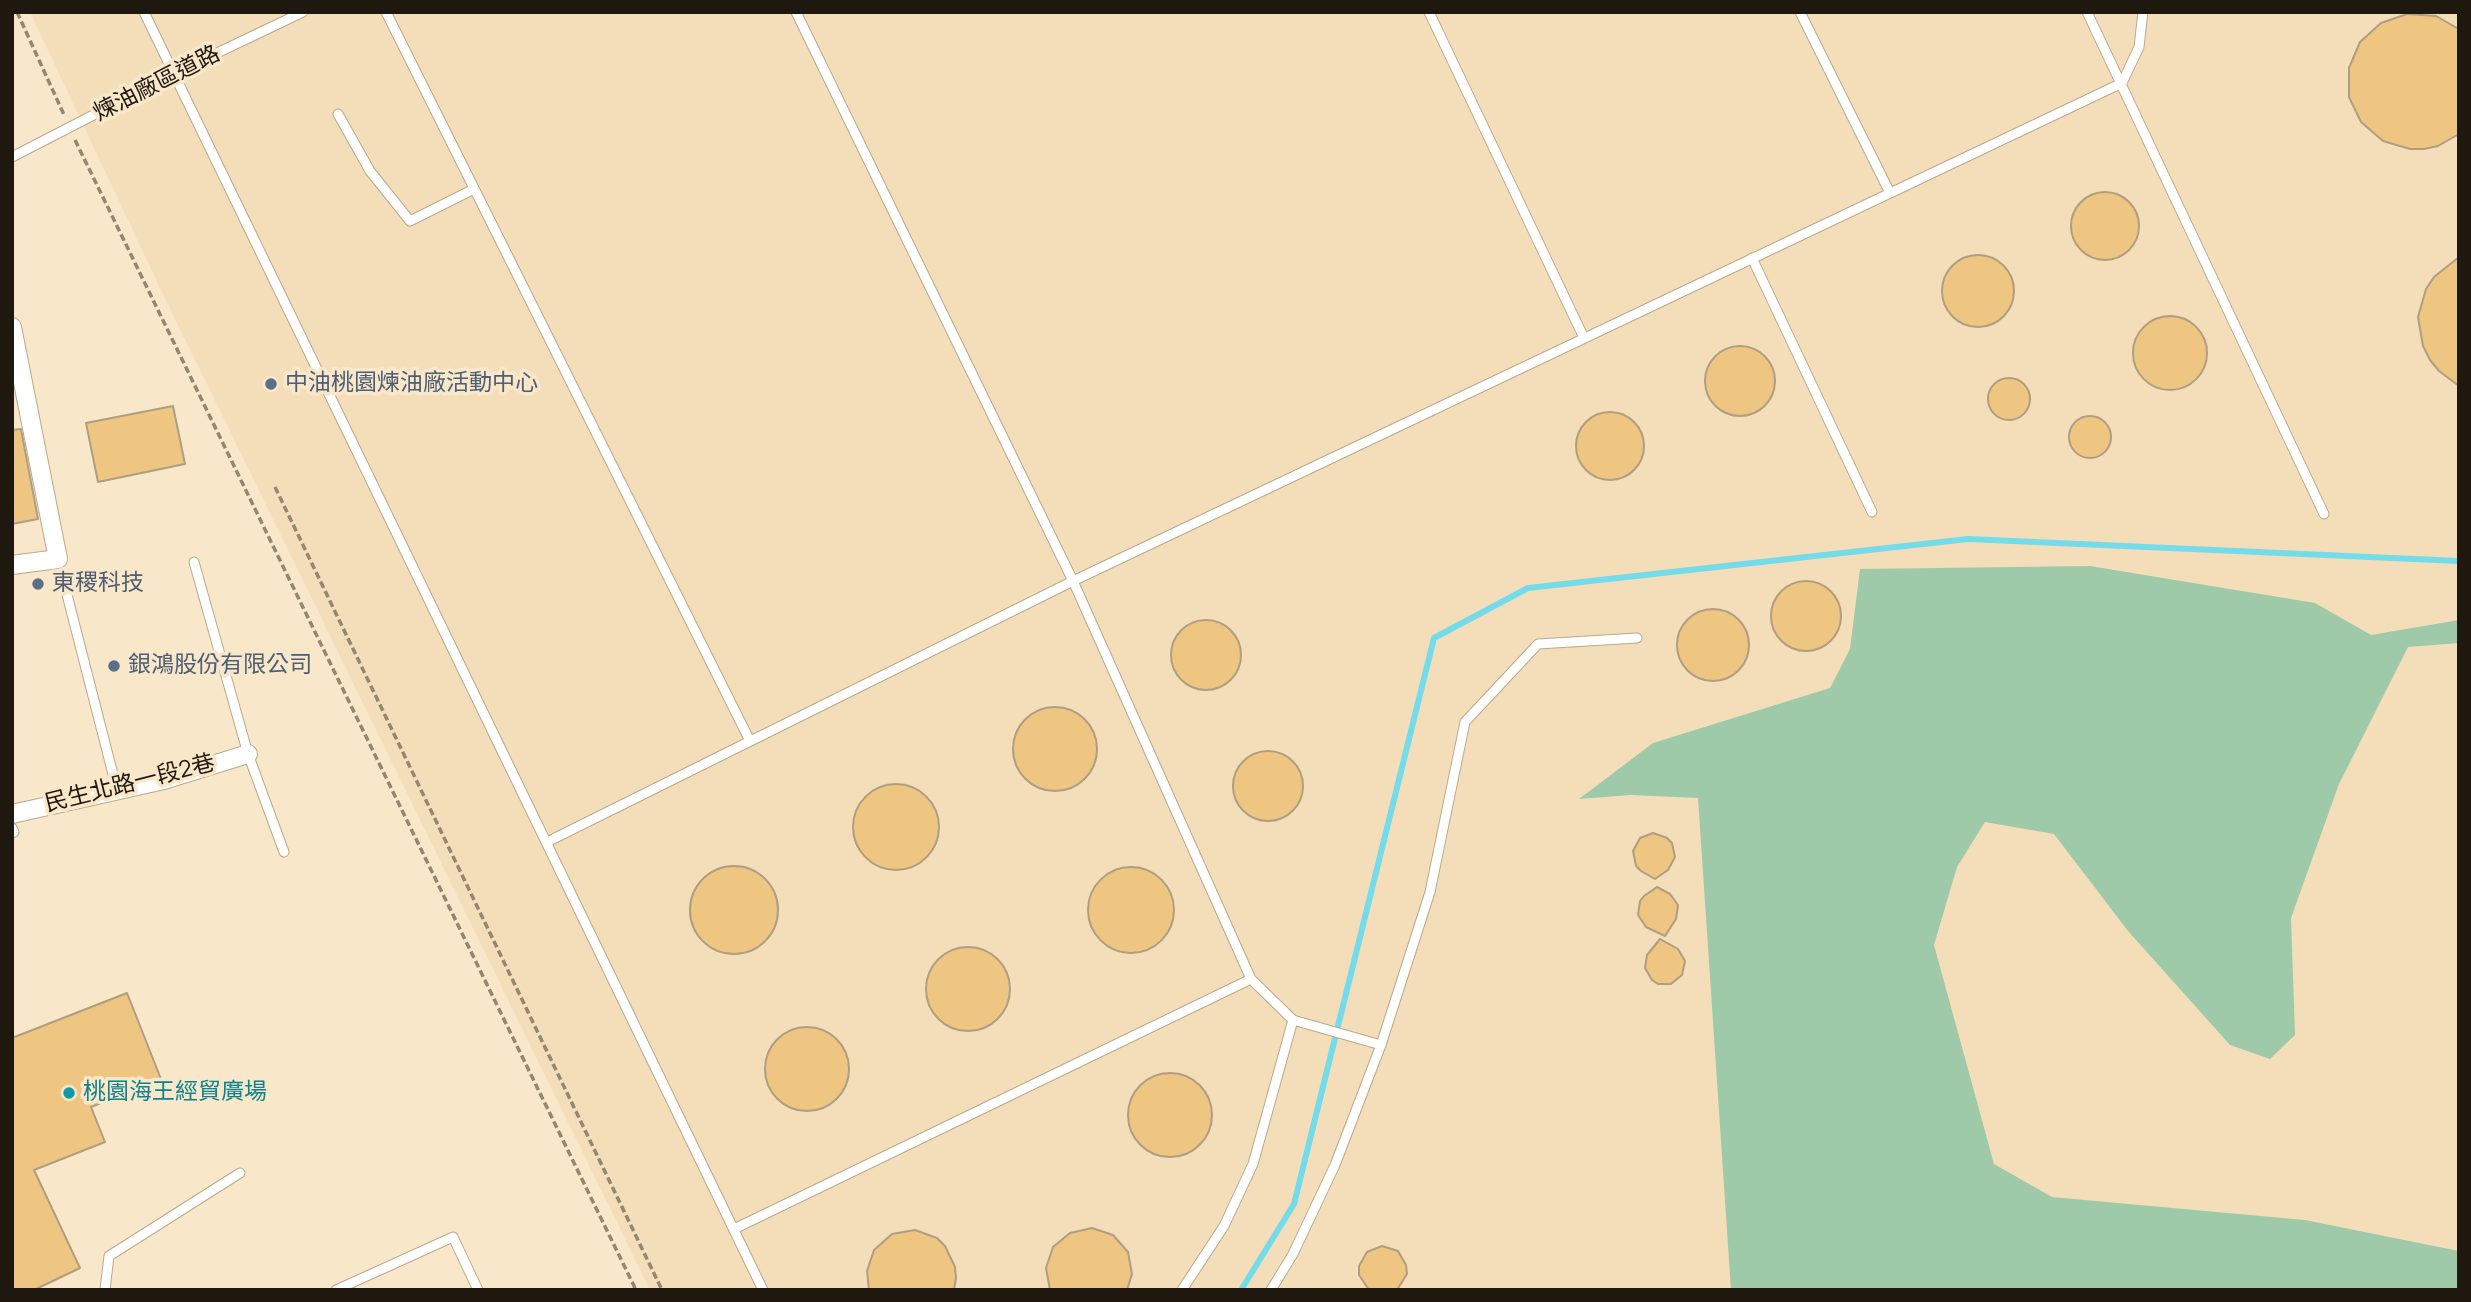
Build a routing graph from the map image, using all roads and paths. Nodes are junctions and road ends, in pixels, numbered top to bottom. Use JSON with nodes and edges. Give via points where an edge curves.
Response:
{"nodes":[{"id":1,"x":17,"y":12,"type":"edge"},
{"id":2,"x":144,"y":12,"type":"edge"},
{"id":3,"x":303,"y":12,"type":"edge"},
{"id":4,"x":386,"y":12,"type":"edge"},
{"id":5,"x":796,"y":12,"type":"edge"},
{"id":6,"x":1429,"y":12,"type":"edge"},
{"id":7,"x":1800,"y":12,"type":"edge"},
{"id":8,"x":2087,"y":12,"type":"edge"},
{"id":9,"x":2143,"y":12,"type":"edge"},
{"id":10,"x":173,"y":74,"type":"junction"},
{"id":11,"x":2122,"y":83,"type":"junction"},
{"id":12,"x":338,"y":114,"type":"dead end"},
{"id":13,"x":70,"y":129,"type":"junction"},
{"id":14,"x":12,"y":157,"type":"edge"},
{"id":15,"x":474,"y":189,"type":"junction"},
{"id":16,"x":1890,"y":193,"type":"junction"},
{"id":17,"x":1752,"y":258,"type":"junction"},
{"id":18,"x":12,"y":327,"type":"edge"},
{"id":19,"x":1584,"y":338,"type":"junction"},
{"id":20,"x":275,"y":487,"type":"dead end"},
{"id":21,"x":1872,"y":512,"type":"dead end"},
{"id":22,"x":2323,"y":514,"type":"dead end"},
{"id":23,"x":194,"y":562,"type":"dead end"},
{"id":24,"x":12,"y":565,"type":"edge"},
{"id":25,"x":63,"y":579,"type":"dead end"},
{"id":26,"x":1073,"y":581,"type":"junction"},
{"id":27,"x":1637,"y":638,"type":"dead end"},
{"id":28,"x":750,"y":741,"type":"junction"},
{"id":29,"x":248,"y":754,"type":"junction"},
{"id":30,"x":117,"y":790,"type":"junction"},
{"id":31,"x":12,"y":814,"type":"edge"},
{"id":32,"x":12,"y":828,"type":"edge"},
{"id":33,"x":12,"y":834,"type":"edge"},
{"id":34,"x":547,"y":842,"type":"junction"},
{"id":35,"x":284,"y":852,"type":"dead end"},
{"id":36,"x":1251,"y":979,"type":"junction"},
{"id":37,"x":1293,"y":1020,"type":"junction"},
{"id":38,"x":1381,"y":1045,"type":"junction"},
{"id":39,"x":240,"y":1173,"type":"dead end"},
{"id":40,"x":734,"y":1229,"type":"junction"},
{"id":41,"x":105,"y":1290,"type":"edge"},
{"id":42,"x":336,"y":1290,"type":"edge"},
{"id":43,"x":478,"y":1290,"type":"edge"},
{"id":44,"x":636,"y":1290,"type":"edge"},
{"id":45,"x":662,"y":1290,"type":"edge"},
{"id":46,"x":763,"y":1290,"type":"edge"},
{"id":47,"x":1182,"y":1290,"type":"edge"},
{"id":48,"x":1271,"y":1290,"type":"edge"}],
"edges":[{"from":1,"to":13,"type":"path"},
{"from":2,"to":10,"type":"lane"},
{"from":3,"to":10,"type":"lane","name":"煉油廠區道路"},
{"from":4,"to":15,"type":"lane"},
{"from":5,"to":26,"type":"lane"},
{"from":6,"to":19,"type":"lane"},
{"from":7,"to":16,"type":"lane"},
{"from":8,"to":11,"type":"lane"},
{"from":9,"to":11,"type":"lane","via":[[2139,47]]},
{"from":10,"to":13,"type":"lane","name":"煉油廠區道路"},
{"from":10,"to":34,"type":"lane"},
{"from":11,"to":16,"type":"lane"},
{"from":11,"to":22,"type":"lane"},
{"from":12,"to":15,"type":"lane","via":[[370,171],[410,221]]},
{"from":13,"to":14,"type":"lane","name":"煉油廠區道路"},
{"from":13,"to":44,"type":"path"},
{"from":15,"to":28,"type":"lane"},
{"from":16,"to":17,"type":"lane"},
{"from":17,"to":19,"type":"lane"},
{"from":17,"to":21,"type":"lane"},
{"from":18,"to":24,"type":"street","via":[[58,559]]},
{"from":19,"to":26,"type":"lane"},
{"from":20,"to":45,"type":"path"},
{"from":23,"to":29,"type":"lane"},
{"from":25,"to":30,"type":"lane"},
{"from":26,"to":28,"type":"lane"},
{"from":26,"to":36,"type":"lane"},
{"from":27,"to":38,"type":"lane","via":[[1538,644],[1465,722],[1430,892]]},
{"from":28,"to":34,"type":"lane"},
{"from":29,"to":30,"type":"street","name":"民生北路一段2巷"},
{"from":29,"to":35,"type":"lane"},
{"from":30,"to":31,"type":"street","name":"民生北路一段2巷"},
{"from":32,"to":33,"type":"lane"},
{"from":34,"to":40,"type":"lane"},
{"from":36,"to":37,"type":"lane"},
{"from":36,"to":40,"type":"lane"},
{"from":37,"to":38,"type":"lane"},
{"from":37,"to":47,"type":"lane","via":[[1253,1164],[1224,1226]]},
{"from":38,"to":48,"type":"lane","via":[[1335,1165]]},
{"from":39,"to":41,"type":"lane","via":[[109,1256]]},
{"from":40,"to":46,"type":"lane"},
{"from":42,"to":43,"type":"lane","via":[[453,1237]]}]}
